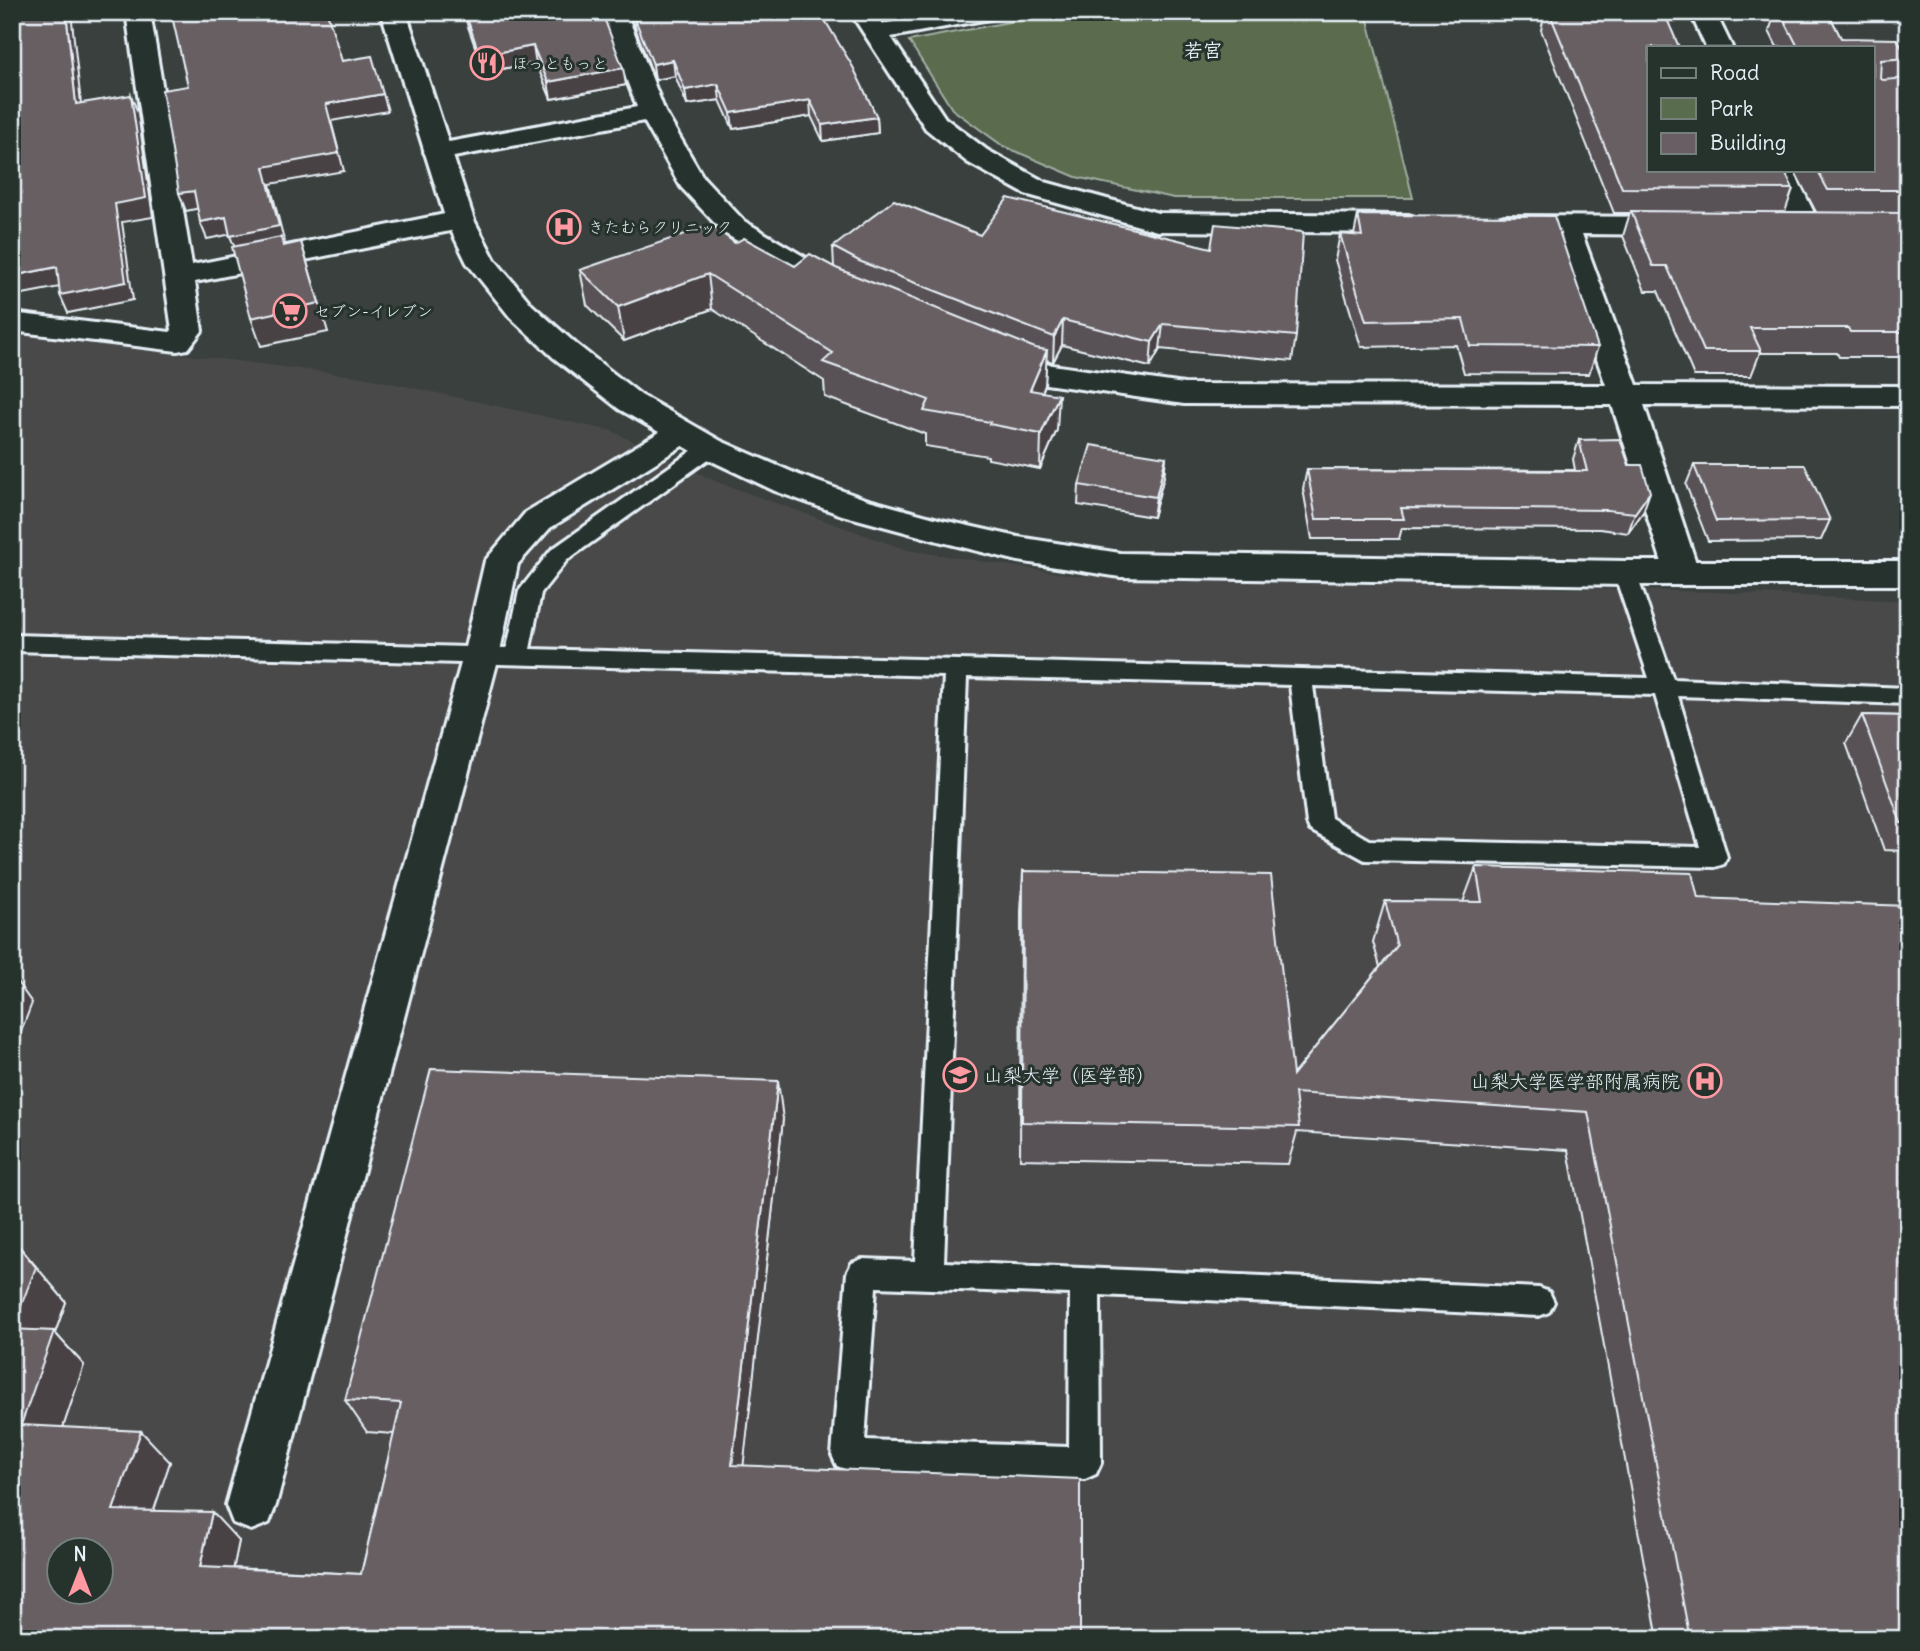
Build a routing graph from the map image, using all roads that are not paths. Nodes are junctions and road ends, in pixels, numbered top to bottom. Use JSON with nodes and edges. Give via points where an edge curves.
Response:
{"nodes":[{"id":1,"x":138,"y":12,"type":"edge"},
{"id":2,"x":393,"y":12,"type":"edge"},
{"id":3,"x":613,"y":12,"type":"edge"},
{"id":4,"x":989,"y":12,"type":"edge"},
{"id":5,"x":1702,"y":12,"type":"edge"},
{"id":6,"x":868,"y":23,"type":"edge"},
{"id":7,"x":1719,"y":46,"type":"edge"},
{"id":8,"x":652,"y":113,"type":"junction"},
{"id":9,"x":438,"y":152,"type":"junction"},
{"id":10,"x":1780,"y":172,"type":"edge"},
{"id":11,"x":460,"y":220,"type":"junction"},
{"id":12,"x":1429,"y":225,"type":"edge"},
{"id":13,"x":1483,"y":225,"type":"edge"},
{"id":14,"x":1699,"y":225,"type":"edge"},
{"id":15,"x":1805,"y":225,"type":"edge"},
{"id":16,"x":1565,"y":226,"type":"junction"},
{"id":17,"x":179,"y":276,"type":"junction"},
{"id":18,"x":873,"y":304,"type":"edge"},
{"id":19,"x":12,"y":322,"type":"edge"},
{"id":20,"x":970,"y":344,"type":"edge"},
{"id":21,"x":1625,"y":396,"type":"junction"},
{"id":22,"x":1908,"y":396,"type":"edge"},
{"id":23,"x":695,"y":441,"type":"junction"},
{"id":24,"x":1682,"y":572,"type":"junction"},
{"id":25,"x":1625,"y":573,"type":"junction"},
{"id":26,"x":1908,"y":573,"type":"edge"},
{"id":27,"x":12,"y":643,"type":"edge"},
{"id":28,"x":499,"y":656,"type":"junction"},
{"id":29,"x":956,"y":668,"type":"junction"},
{"id":30,"x":1300,"y":677,"type":"junction"},
{"id":31,"x":1664,"y":687,"type":"junction"},
{"id":32,"x":1908,"y":696,"type":"edge"},
{"id":33,"x":929,"y":1276,"type":"junction"},
{"id":34,"x":1085,"y":1281,"type":"junction"},
{"id":35,"x":1539,"y":1303,"type":"dead end"},
{"id":36,"x":251,"y":1505,"type":"dead end"}],
"edges":[{"from":1,"to":17,"type":"street"},
{"from":2,"to":9,"type":"street"},
{"from":3,"to":8,"type":"street"},
{"from":4,"to":6,"type":"street"},
{"from":5,"to":7,"type":"street"},
{"from":6,"to":12,"type":"street","via":[[935,123],[977,156],[1035,188],[1157,222]]},
{"from":8,"to":9,"type":"street"},
{"from":8,"to":18,"type":"street","via":[[691,181],[734,228],[794,265]]},
{"from":9,"to":11,"type":"street"},
{"from":10,"to":15,"type":"street"},
{"from":11,"to":17,"type":"street"},
{"from":11,"to":23,"type":"street","via":[[482,262],[521,311],[630,402]]},
{"from":13,"to":16,"type":"street"},
{"from":14,"to":16,"type":"street"},
{"from":16,"to":21,"type":"street"},
{"from":17,"to":19,"type":"street","via":[[187,331],[177,342]]},
{"from":20,"to":21,"type":"street","via":[[1046,374],[1184,394]]},
{"from":21,"to":22,"type":"street"},
{"from":21,"to":24,"type":"street"},
{"from":23,"to":25,"type":"street","via":[[787,483],[854,507],[1018,549],[1121,565]]},
{"from":23,"to":28,"type":"street","via":[[538,520],[502,561]]},
{"from":24,"to":25,"type":"street"},
{"from":24,"to":26,"type":"street"},
{"from":25,"to":31,"type":"lane"},
{"from":27,"to":28,"type":"lane"},
{"from":28,"to":29,"type":"lane"},
{"from":28,"to":36,"type":"street"},
{"from":29,"to":30,"type":"lane"},
{"from":29,"to":33,"type":"lane"},
{"from":30,"to":31,"type":"lane"},
{"from":30,"to":31,"type":"lane","via":[[1319,823],[1366,850],[1714,857]]},
{"from":31,"to":32,"type":"lane"},
{"from":33,"to":34,"type":"lane"},
{"from":33,"to":34,"type":"lane","via":[[862,1273],[848,1455],[1085,1463]]},
{"from":34,"to":35,"type":"lane"}]}
